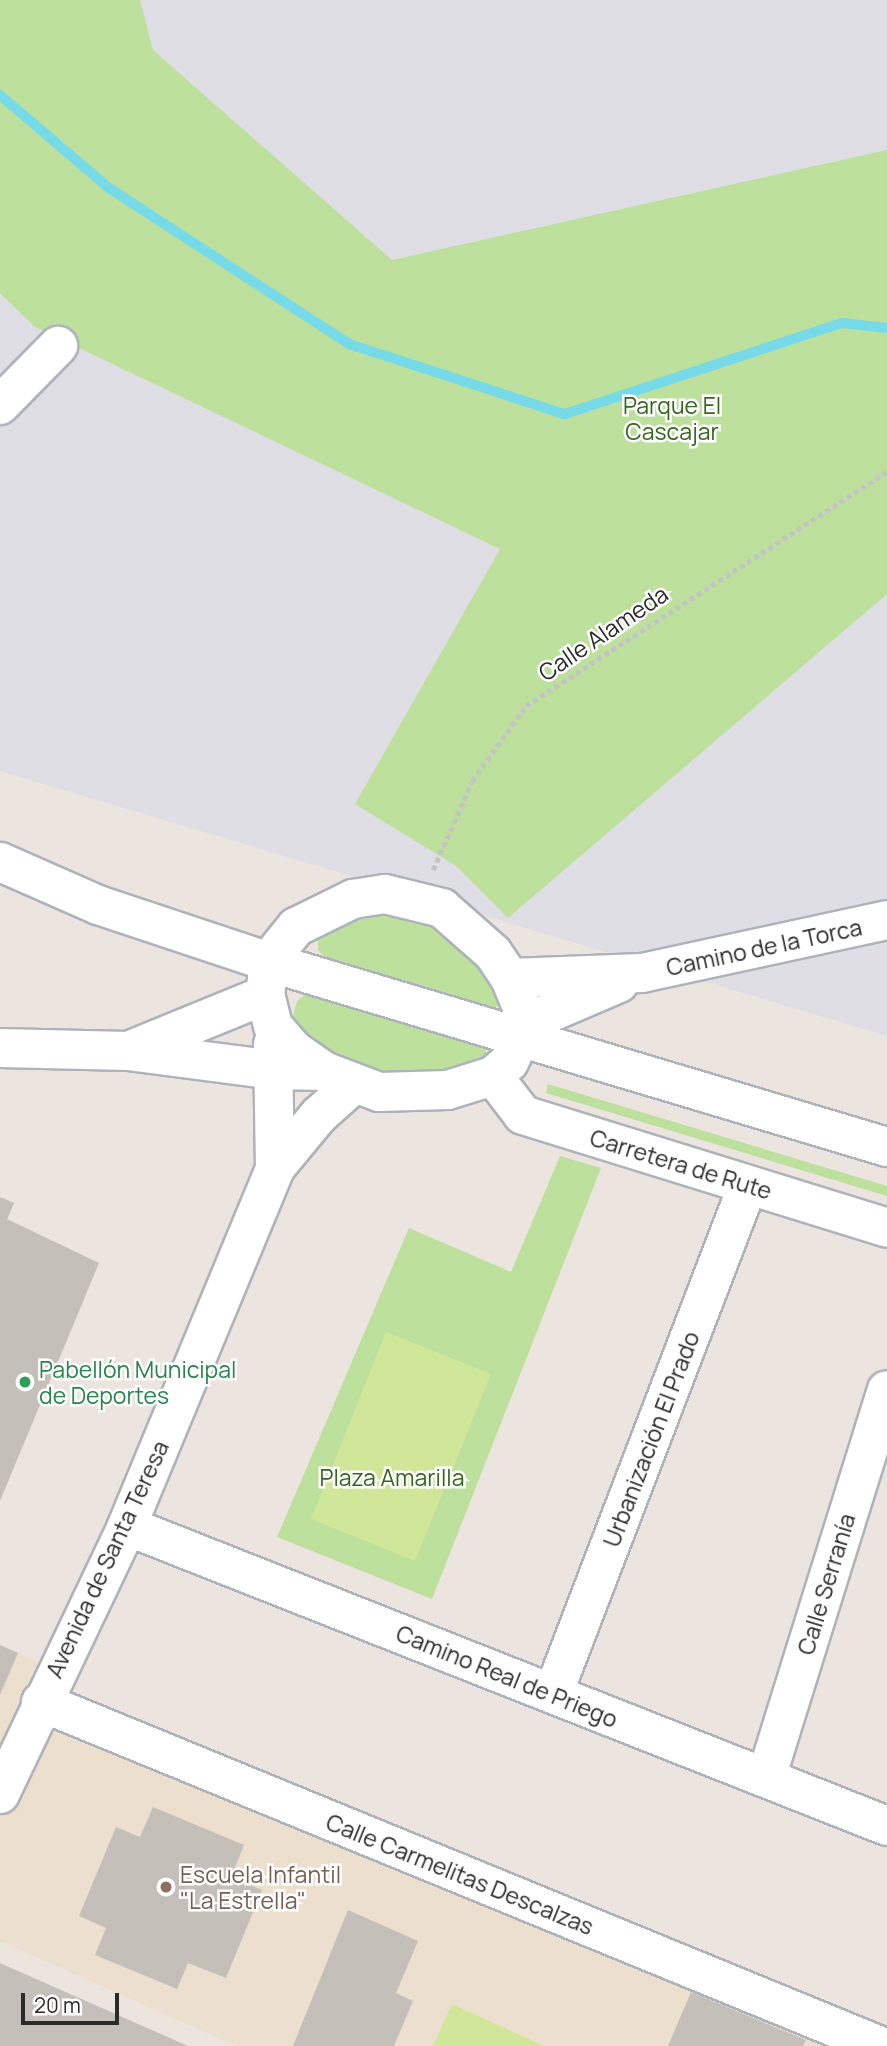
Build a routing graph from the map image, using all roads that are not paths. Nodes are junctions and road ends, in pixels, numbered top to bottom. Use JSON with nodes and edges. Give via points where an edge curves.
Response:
{"nodes":[{"id":1,"x":58,"y":346,"type":"dead end"},
{"id":2,"x":0,"y":405,"type":"edge"},
{"id":3,"x":0,"y":862,"type":"edge"},
{"id":4,"x":887,"y":920,"type":"edge"},
{"id":5,"x":642,"y":973,"type":"junction"},
{"id":6,"x":510,"y":978,"type":"junction"},
{"id":7,"x":270,"y":994,"type":"junction"},
{"id":8,"x":526,"y":1030,"type":"junction"},
{"id":9,"x":0,"y":1048,"type":"edge"},
{"id":10,"x":128,"y":1051,"type":"junction"},
{"id":11,"x":274,"y":1070,"type":"junction"},
{"id":12,"x":493,"y":1076,"type":"junction"},
{"id":13,"x":339,"y":1078,"type":"junction"},
{"id":14,"x":887,"y":1147,"type":"edge"},
{"id":15,"x":275,"y":1168,"type":"junction"},
{"id":16,"x":748,"y":1185,"type":"junction"},
{"id":17,"x":887,"y":1228,"type":"edge"},
{"id":18,"x":887,"y":1390,"type":"edge"},
{"id":19,"x":127,"y":1526,"type":"junction"},
{"id":20,"x":553,"y":1694,"type":"junction"},
{"id":21,"x":41,"y":1702,"type":"junction"},
{"id":22,"x":766,"y":1778,"type":"junction"},
{"id":23,"x":0,"y":1794,"type":"edge"},
{"id":24,"x":887,"y":1826,"type":"edge"},
{"id":25,"x":880,"y":2046,"type":"edge"}],
"edges":[{"from":1,"to":2,"type":"street"},
{"from":3,"to":7,"type":"street","via":[[98,905]]},
{"from":4,"to":5,"type":"street","name":"Camino de la Torca"},
{"from":5,"to":6,"type":"street","name":"Camino de la Torca"},
{"from":5,"to":8,"type":"street","name":"Camino de la Torca"},
{"from":6,"to":7,"type":"street","via":[[471,929],[442,908],[385,894],[353,899],[296,927]]},
{"from":6,"to":8,"type":"street"},
{"from":7,"to":8,"type":"street"},
{"from":7,"to":10,"type":"street"},
{"from":7,"to":11,"type":"street","name":"Avenida de Santa Teresa"},
{"from":7,"to":13,"type":"street","via":[[293,1049]]},
{"from":8,"to":12,"type":"street","via":[[509,1062]]},
{"from":8,"to":14,"type":"street"},
{"from":9,"to":10,"type":"street"},
{"from":10,"to":11,"type":"street"},
{"from":11,"to":13,"type":"street"},
{"from":11,"to":15,"type":"street","name":"Avenida de Santa Teresa"},
{"from":12,"to":13,"type":"street","via":[[473,1085],[412,1094]]},
{"from":12,"to":16,"type":"street","name":"Carretera de Rute","via":[[523,1115]]},
{"from":13,"to":15,"type":"street","name":"Avenida de Santa Teresa","via":[[319,1115]]},
{"from":15,"to":19,"type":"street","name":"Avenida de Santa Teresa"},
{"from":16,"to":17,"type":"street","name":"Carretera de Rute"},
{"from":16,"to":20,"type":"street","name":"Urbanización El Prado"},
{"from":18,"to":22,"type":"street","name":"Calle Serranía"},
{"from":19,"to":20,"type":"street","name":"Camino Real de Priego"},
{"from":19,"to":21,"type":"street","name":"Avenida de Santa Teresa"},
{"from":20,"to":22,"type":"street","name":"Camino Real de Priego"},
{"from":21,"to":23,"type":"street","name":"Avenida de Santa Teresa"},
{"from":21,"to":25,"type":"street","name":"Calle Carmelitas Descalzas"},
{"from":22,"to":24,"type":"street","name":"Camino Real de Priego"}]}
